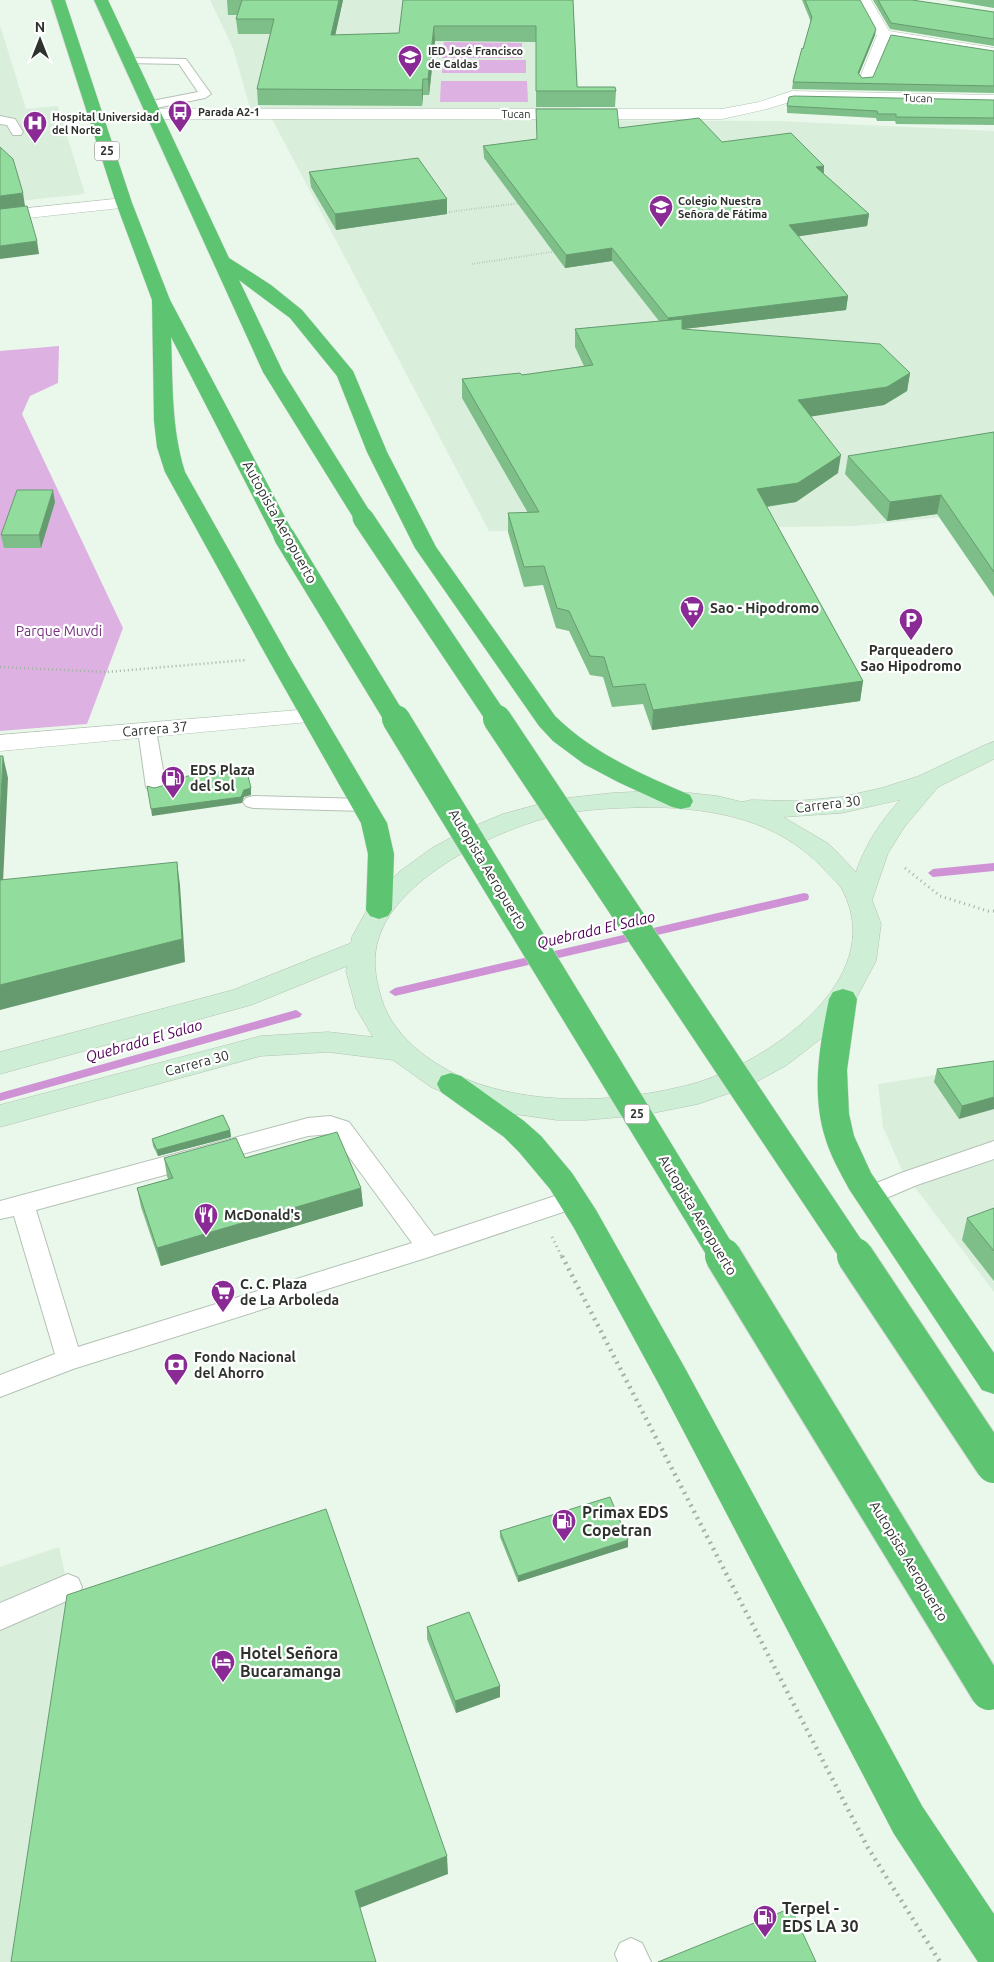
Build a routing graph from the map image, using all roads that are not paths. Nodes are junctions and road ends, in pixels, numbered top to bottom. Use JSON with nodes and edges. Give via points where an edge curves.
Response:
{"nodes":[{"id":1,"x":58,"y":0,"type":"edge"},
{"id":2,"x":101,"y":0,"type":"edge"},
{"id":3,"x":864,"y":0,"type":"edge"},
{"id":4,"x":884,"y":35,"type":"junction"},
{"id":5,"x":994,"y":52,"type":"edge"},
{"id":6,"x":130,"y":61,"type":"junction"},
{"id":7,"x":886,"y":80,"type":"edge"},
{"id":8,"x":906,"y":83,"type":"edge"},
{"id":9,"x":994,"y":99,"type":"edge"},
{"id":10,"x":153,"y":110,"type":"junction"},
{"id":11,"x":0,"y":120,"type":"edge"},
{"id":12,"x":17,"y":132,"type":"dead end"},
{"id":13,"x":124,"y":203,"type":"junction"},
{"id":14,"x":0,"y":216,"type":"edge"},
{"id":15,"x":222,"y":260,"type":"junction"},
{"id":16,"x":161,"y":300,"type":"junction"},
{"id":17,"x":311,"y":716,"type":"junction"},
{"id":18,"x":147,"y":730,"type":"junction"},
{"id":19,"x":0,"y":743,"type":"edge"},
{"id":20,"x":994,"y":750,"type":"edge"},
{"id":21,"x":929,"y":782,"type":"junction"},
{"id":22,"x":156,"y":787,"type":"edge"},
{"id":23,"x":681,"y":801,"type":"junction"},
{"id":24,"x":253,"y":802,"type":"dead end"},
{"id":25,"x":364,"y":805,"type":"junction"},
{"id":26,"x":724,"y":805,"type":"junction"},
{"id":27,"x":860,"y":899,"type":"junction"},
{"id":28,"x":379,"y":910,"type":"junction"},
{"id":29,"x":362,"y":949,"type":"junction"},
{"id":30,"x":843,"y":998,"type":"junction"},
{"id":31,"x":399,"y":1050,"type":"junction"},
{"id":32,"x":0,"y":1063,"type":"edge"},
{"id":33,"x":450,"y":1084,"type":"junction"},
{"id":34,"x":0,"y":1116,"type":"edge"},
{"id":35,"x":994,"y":1150,"type":"edge"},
{"id":36,"x":870,"y":1196,"type":"junction"},
{"id":37,"x":573,"y":1199,"type":"junction"},
{"id":38,"x":11,"y":1206,"type":"edge"},
{"id":39,"x":429,"y":1247,"type":"junction"},
{"id":40,"x":69,"y":1360,"type":"junction"},
{"id":41,"x":994,"y":1380,"type":"edge"},
{"id":42,"x":0,"y":1386,"type":"edge"},
{"id":43,"x":994,"y":1465,"type":"edge"},
{"id":44,"x":68,"y":1587,"type":"dead end"},
{"id":45,"x":0,"y":1617,"type":"edge"},
{"id":46,"x":991,"y":1696,"type":"edge"},
{"id":47,"x":994,"y":1950,"type":"edge"}],
"edges":[{"from":1,"to":13,"type":"highway","name":"Autopista Aeropuerto","number":"25"},
{"from":2,"to":6,"type":"highway"},
{"from":3,"to":4,"type":"street"},
{"from":4,"to":5,"type":"street"},
{"from":4,"to":7,"type":"street","via":[[866,78]]},
{"from":6,"to":10,"type":"highway"},
{"from":6,"to":10,"type":"lane","via":[[182,61],[205,94]]},
{"from":8,"to":9,"type":"street"},
{"from":9,"to":10,"type":"street","name":"Tucan","via":[[792,96],[722,114]]},
{"from":10,"to":15,"type":"highway"},
{"from":11,"to":12,"type":"lane","via":[[11,122]]},
{"from":13,"to":14,"type":"street"},
{"from":13,"to":16,"type":"highway","name":"Autopista Aeropuerto","number":"25"},
{"from":15,"to":23,"type":"highway","via":[[296,314],[346,375],[377,452],[422,541],[547,721],[573,746],[599,763]]},
{"from":15,"to":43,"type":"highway","bridge":true,"via":[[273,372],[363,518]]},
{"from":16,"to":17,"type":"highway","via":[[164,422],[170,461]]},
{"from":16,"to":46,"type":"highway","name":"Autopista Aeropuerto","number":"25","bridge":true,"via":[[284,536]]},
{"from":17,"to":18,"type":"street","name":"Carrera 37"},
{"from":17,"to":25,"type":"highway"},
{"from":18,"to":19,"type":"street","name":"Carrera 37"},
{"from":18,"to":22,"type":"lane"},
{"from":20,"to":21,"type":"street","name":"Carrera 30"},
{"from":21,"to":26,"type":"street","name":"Carrera 30","via":[[862,801],[828,806],[794,809]]},
{"from":21,"to":27,"type":"street","name":"Carrera 30","via":[[896,820],[875,853]]},
{"from":23,"to":26,"type":"street"},
{"from":23,"to":28,"type":"street","via":[[586,802],[504,822],[469,837],[431,861],[399,886]]},
{"from":24,"to":25,"type":"lane"},
{"from":25,"to":28,"type":"highway","via":[[374,823],[381,854]]},
{"from":26,"to":27,"type":"street","via":[[763,818],[810,843],[840,868]]},
{"from":27,"to":30,"type":"street","via":[[868,933],[866,948],[861,966]]},
{"from":28,"to":29,"type":"street","via":[[370,924]]},
{"from":29,"to":31,"type":"street","via":[[360,965],[365,998],[384,1033]]},
{"from":29,"to":32,"type":"street","via":[[241,998]]},
{"from":30,"to":33,"type":"street","via":[[817,1028],[768,1064],[727,1084],[656,1103],[584,1109],[534,1107],[490,1098]]},
{"from":30,"to":36,"type":"highway","via":[[833,1049],[833,1103],[847,1158]]},
{"from":31,"to":33,"type":"street"},
{"from":31,"to":34,"type":"street","name":"Carrera 30","via":[[328,1042],[261,1046]]},
{"from":33,"to":37,"type":"highway","via":[[514,1129],[530,1144]]},
{"from":35,"to":36,"type":"lane"},
{"from":36,"to":41,"type":"highway"},
{"from":37,"to":39,"type":"lane"},
{"from":37,"to":47,"type":"highway","via":[[674,1380],[908,1820]]},
{"from":38,"to":39,"type":"lane","via":[[308,1127],[330,1125],[341,1128]]},
{"from":38,"to":40,"type":"lane"},
{"from":39,"to":40,"type":"lane"},
{"from":40,"to":42,"type":"lane"},
{"from":44,"to":45,"type":"lane"}]}
